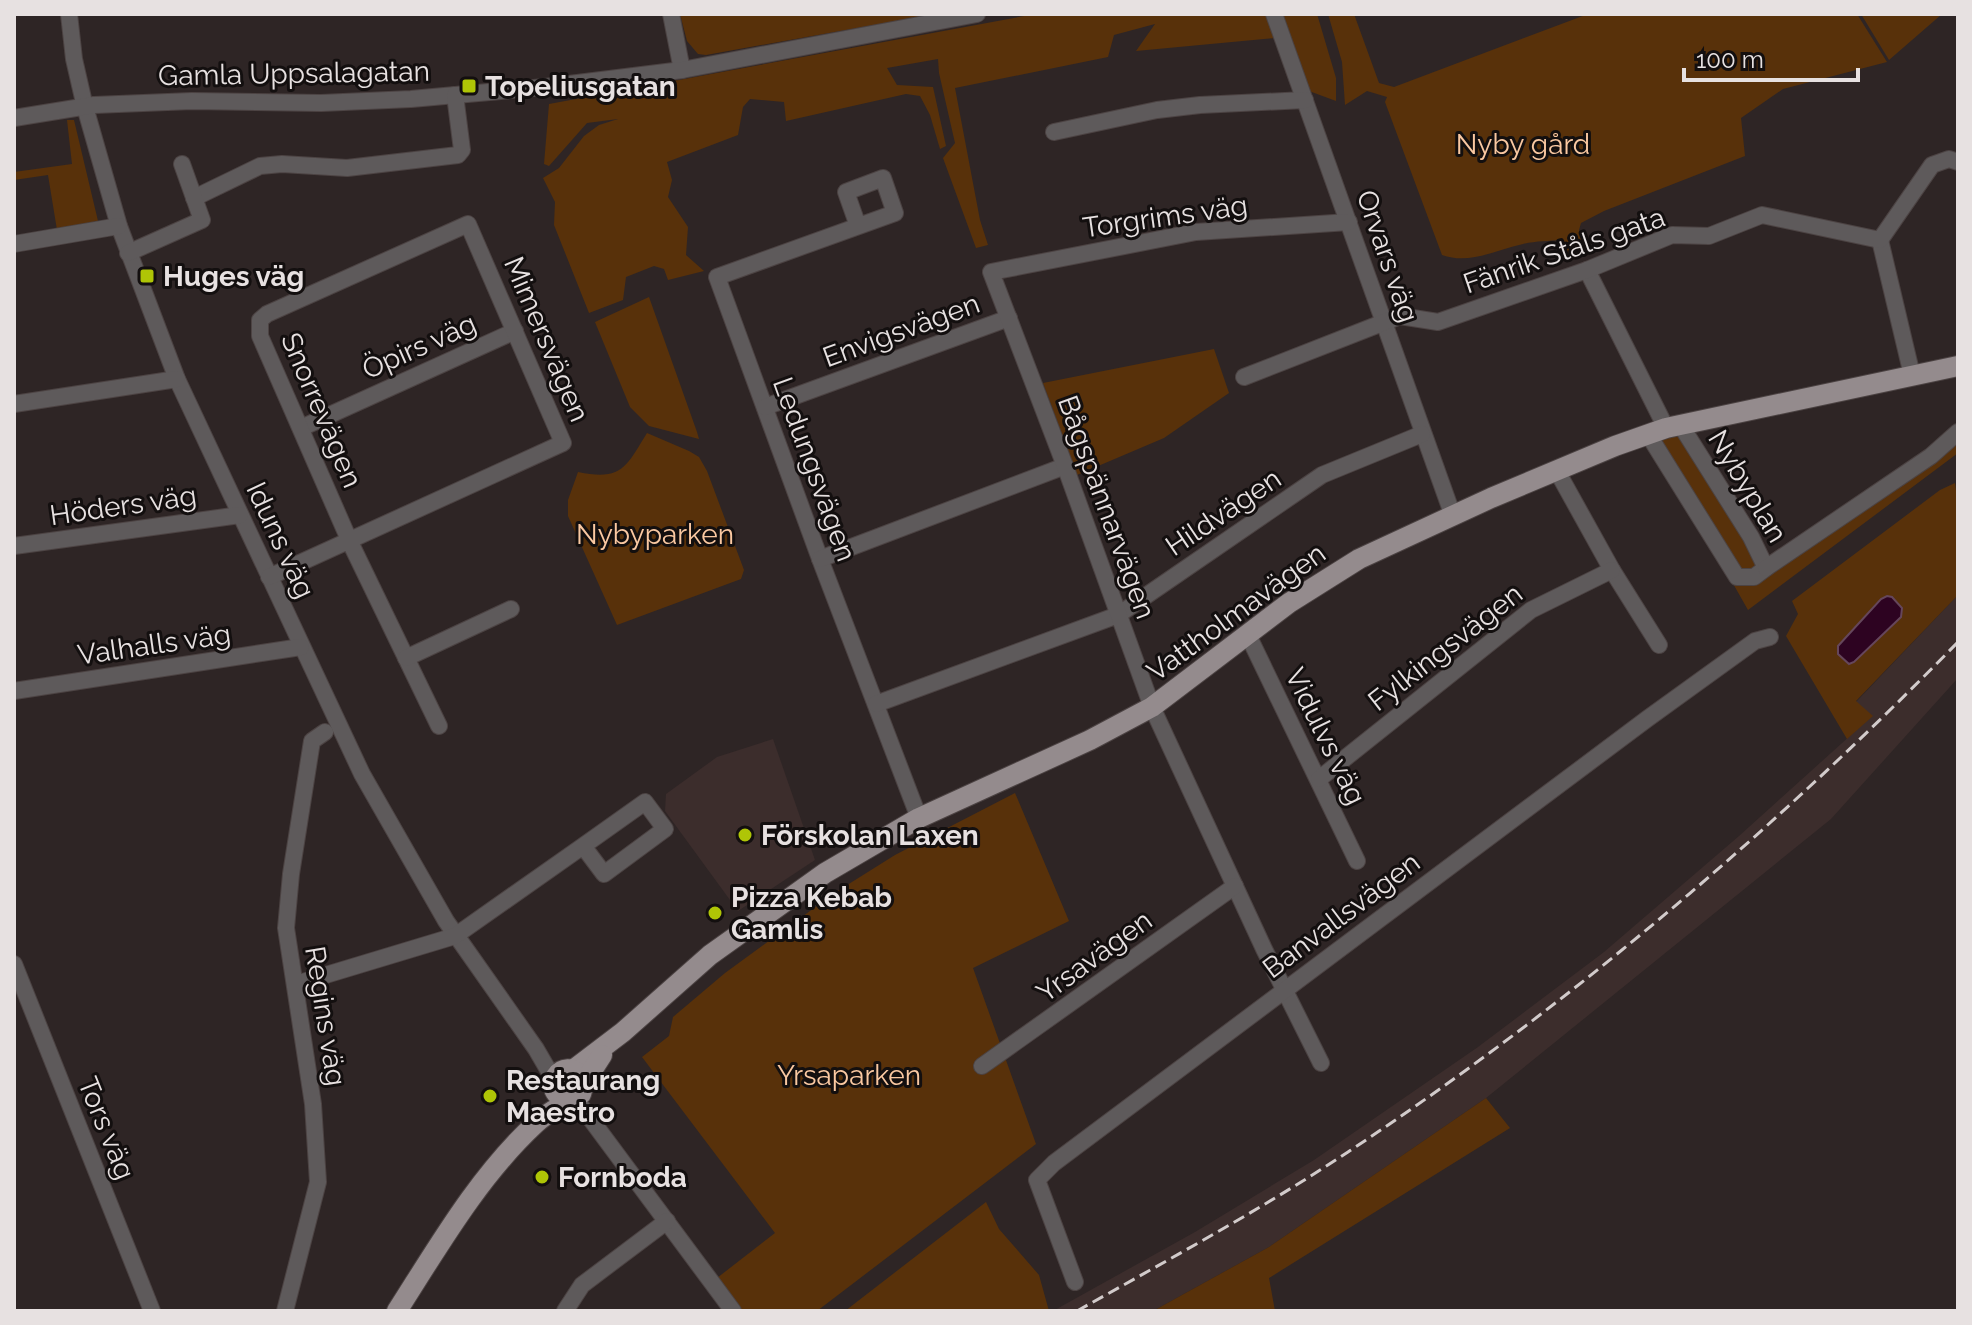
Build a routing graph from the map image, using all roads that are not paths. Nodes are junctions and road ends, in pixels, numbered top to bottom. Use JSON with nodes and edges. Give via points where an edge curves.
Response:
{"nodes":[{"id":1,"x":69,"y":14,"type":"edge"},
{"id":2,"x":671,"y":14,"type":"edge"},
{"id":3,"x":977,"y":14,"type":"edge"},
{"id":4,"x":1274,"y":14,"type":"edge"},
{"id":5,"x":682,"y":70,"type":"junction"},
{"id":6,"x":455,"y":95,"type":"junction"},
{"id":7,"x":1305,"y":100,"type":"junction"},
{"id":8,"x":85,"y":107,"type":"junction"},
{"id":9,"x":14,"y":118,"type":"edge"},
{"id":10,"x":1054,"y":132,"type":"dead end"},
{"id":11,"x":1958,"y":162,"type":"edge"},
{"id":12,"x":182,"y":164,"type":"dead end"},
{"id":13,"x":194,"y":198,"type":"junction"},
{"id":14,"x":1349,"y":222,"type":"junction"},
{"id":15,"x":468,"y":224,"type":"joint"},
{"id":16,"x":119,"y":226,"type":"junction"},
{"id":17,"x":858,"y":226,"type":"dead end"},
{"id":18,"x":1880,"y":240,"type":"junction"},
{"id":19,"x":14,"y":244,"type":"edge"},
{"id":20,"x":128,"y":253,"type":"junction"},
{"id":21,"x":1587,"y":270,"type":"junction"},
{"id":22,"x":991,"y":272,"type":"joint"},
{"id":23,"x":1009,"y":318,"type":"junction"},
{"id":24,"x":1383,"y":321,"type":"junction"},
{"id":25,"x":515,"y":331,"type":"junction"},
{"id":26,"x":1958,"y":366,"type":"edge"},
{"id":27,"x":1912,"y":375,"type":"junction"},
{"id":28,"x":1244,"y":377,"type":"dead end"},
{"id":29,"x":177,"y":379,"type":"junction"},
{"id":30,"x":14,"y":404,"type":"edge"},
{"id":31,"x":765,"y":407,"type":"junction"},
{"id":32,"x":301,"y":428,"type":"junction"},
{"id":33,"x":1665,"y":429,"type":"junction"},
{"id":34,"x":1958,"y":432,"type":"edge"},
{"id":35,"x":1422,"y":434,"type":"junction"},
{"id":36,"x":1065,"y":466,"type":"junction"},
{"id":37,"x":1557,"y":471,"type":"junction"},
{"id":38,"x":240,"y":515,"type":"junction"},
{"id":39,"x":1453,"y":516,"type":"junction"},
{"id":40,"x":350,"y":542,"type":"junction"},
{"id":41,"x":14,"y":546,"type":"edge"},
{"id":42,"x":820,"y":559,"type":"junction"},
{"id":43,"x":1766,"y":568,"type":"junction"},
{"id":44,"x":1612,"y":570,"type":"junction"},
{"id":45,"x":269,"y":577,"type":"junction"},
{"id":46,"x":511,"y":609,"type":"dead end"},
{"id":47,"x":1118,"y":615,"type":"junction"},
{"id":48,"x":1248,"y":635,"type":"junction"},
{"id":49,"x":1770,"y":637,"type":"dead end"},
{"id":50,"x":1659,"y":645,"type":"dead end"},
{"id":51,"x":301,"y":647,"type":"junction"},
{"id":52,"x":406,"y":658,"type":"junction"},
{"id":53,"x":14,"y":691,"type":"edge"},
{"id":54,"x":876,"y":704,"type":"junction"},
{"id":55,"x":1152,"y":707,"type":"junction"},
{"id":56,"x":439,"y":726,"type":"dead end"},
{"id":57,"x":325,"y":732,"type":"dead end"},
{"id":58,"x":1319,"y":779,"type":"junction"},
{"id":59,"x":919,"y":818,"type":"junction"},
{"id":60,"x":583,"y":846,"type":"junction"},
{"id":61,"x":1357,"y":861,"type":"dead end"},
{"id":62,"x":1235,"y":886,"type":"junction"},
{"id":63,"x":455,"y":936,"type":"junction"},
{"id":64,"x":14,"y":964,"type":"edge"},
{"id":65,"x":296,"y":984,"type":"junction"},
{"id":66,"x":1284,"y":990,"type":"junction"},
{"id":67,"x":1321,"y":1063,"type":"dead end"},
{"id":68,"x":982,"y":1066,"type":"dead end"},
{"id":69,"x":567,"y":1084,"type":"junction"},
{"id":70,"x":667,"y":1221,"type":"junction"},
{"id":71,"x":1075,"y":1282,"type":"dead end"},
{"id":72,"x":152,"y":1311,"type":"edge"},
{"id":73,"x":285,"y":1311,"type":"edge"},
{"id":74,"x":397,"y":1311,"type":"edge"},
{"id":75,"x":565,"y":1311,"type":"edge"},
{"id":76,"x":733,"y":1311,"type":"edge"}],
"edges":[{"from":1,"to":8,"type":"street","name":"Iduns väg"},
{"from":2,"to":5,"type":"street"},
{"from":3,"to":5,"type":"street","name":"Gamla Uppsalagatan"},
{"from":4,"to":7,"type":"street","name":"Orvars väg"},
{"from":5,"to":6,"type":"street","name":"Gamla Uppsalagatan"},
{"from":6,"to":8,"type":"street","name":"Gamla Uppsalagatan"},
{"from":6,"to":13,"type":"street","via":[[462,150],[458,155],[347,168],[260,166]]},
{"from":7,"to":10,"type":"street","via":[[1157,110]]},
{"from":7,"to":14,"type":"street","name":"Orvars väg"},
{"from":8,"to":9,"type":"street","name":"Gamla Uppsalagatan"},
{"from":8,"to":16,"type":"street","name":"Iduns väg"},
{"from":11,"to":18,"type":"street","via":[[1949,159],[1932,165]]},
{"from":12,"to":13,"type":"street"},
{"from":13,"to":20,"type":"street","via":[[202,220]]},
{"from":14,"to":22,"type":"street","name":"Torgrims väg","via":[[1196,232]]},
{"from":14,"to":24,"type":"street","name":"Orvars väg"},
{"from":15,"to":25,"type":"street","name":"Mimersvägen"},
{"from":15,"to":32,"type":"street","name":"Snorrevägen","via":[[260,320],[260,336]]},
{"from":16,"to":19,"type":"street"},
{"from":16,"to":20,"type":"street","name":"Iduns väg"},
{"from":17,"to":31,"type":"street","name":"Ledungsvägen","via":[[717,277]]},
{"from":18,"to":21,"type":"street","name":"Fänrik Ståls gata","via":[[1762,215],[1709,236],[1672,235]]},
{"from":18,"to":27,"type":"street"},
{"from":20,"to":29,"type":"street","name":"Iduns väg"},
{"from":21,"to":24,"type":"street","name":"Fänrik Ståls gata","via":[[1438,322],[1400,316]]},
{"from":21,"to":33,"type":"street"},
{"from":22,"to":23,"type":"street","name":"Bågspännarvägen"},
{"from":23,"to":31,"type":"street","name":"Envigsvägen"},
{"from":23,"to":36,"type":"street","name":"Bågspännarvägen"},
{"from":24,"to":28,"type":"street","name":"Fänrik Ståls gata"},
{"from":24,"to":35,"type":"street","name":"Orvars väg"},
{"from":25,"to":32,"type":"street","name":"Öpirs väg"},
{"from":25,"to":40,"type":"street","name":"Mimersvägen","via":[[563,443]]},
{"from":26,"to":27,"type":"main road","name":"Vattholmavägen"},
{"from":27,"to":33,"type":"main road","name":"Vattholmavägen"},
{"from":29,"to":30,"type":"street"},
{"from":29,"to":38,"type":"street","name":"Iduns väg"},
{"from":31,"to":42,"type":"street","name":"Ledungsvägen"},
{"from":32,"to":40,"type":"street","name":"Snorrevägen"},
{"from":33,"to":37,"type":"main road","name":"Vattholmavägen"},
{"from":33,"to":43,"type":"street","name":"Nybyplan","via":[[1751,537]]},
{"from":33,"to":43,"type":"street","name":"Nybyplan","via":[[1737,577],[1754,577]]},
{"from":34,"to":43,"type":"street"},
{"from":35,"to":39,"type":"street","name":"Orvars väg"},
{"from":35,"to":47,"type":"street","name":"Hildvägen","via":[[1322,475]]},
{"from":36,"to":42,"type":"street"},
{"from":36,"to":47,"type":"street","name":"Bågspännarvägen"},
{"from":37,"to":39,"type":"main road","name":"Vattholmavägen"},
{"from":37,"to":44,"type":"street"},
{"from":38,"to":41,"type":"street","name":"Höders väg"},
{"from":38,"to":45,"type":"street","name":"Iduns väg"},
{"from":39,"to":48,"type":"main road","name":"Vattholmavägen","via":[[1359,559]]},
{"from":40,"to":45,"type":"street","name":"Mimersvägen"},
{"from":40,"to":52,"type":"street","name":"Snorrevägen"},
{"from":42,"to":54,"type":"street","name":"Ledungsvägen"},
{"from":44,"to":50,"type":"street"},
{"from":44,"to":58,"type":"street","name":"Fylkingsvägen","via":[[1531,610]]},
{"from":45,"to":51,"type":"street","name":"Iduns väg"},
{"from":46,"to":52,"type":"street"},
{"from":47,"to":54,"type":"street","name":"Hildvägen"},
{"from":47,"to":55,"type":"street","name":"Bågspännarvägen"},
{"from":48,"to":55,"type":"main road","name":"Vattholmavägen"},
{"from":48,"to":58,"type":"street","name":"Vidulvs väg"},
{"from":49,"to":66,"type":"street","name":"Banvallsvägen","via":[[1755,641],[1659,710]]},
{"from":51,"to":53,"type":"street","name":"Valhalls väg"},
{"from":51,"to":63,"type":"street","name":"Iduns väg","via":[[362,774]]},
{"from":52,"to":56,"type":"street","name":"Snorrevägen"},
{"from":54,"to":59,"type":"street","name":"Ledungsvägen"},
{"from":55,"to":59,"type":"main road","name":"Vattholmavägen"},
{"from":55,"to":62,"type":"street","name":"Bågspännarvägen"},
{"from":57,"to":65,"type":"street","name":"Regins väg","via":[[312,741],[291,874],[286,928]]},
{"from":58,"to":61,"type":"street","name":"Vidulvs väg"},
{"from":59,"to":69,"type":"main road","name":"Vattholmavägen","via":[[825,873],[710,955]]},
{"from":60,"to":60,"type":"street","via":[[604,874],[665,829],[645,802]]},
{"from":60,"to":63,"type":"street"},
{"from":62,"to":66,"type":"street","name":"Bågspännarvägen"},
{"from":62,"to":68,"type":"street","name":"Yrsavägen"},
{"from":63,"to":65,"type":"street"},
{"from":63,"to":69,"type":"street","name":"Iduns väg"},
{"from":64,"to":72,"type":"street","name":"Tors väg"},
{"from":65,"to":73,"type":"street","name":"Regins väg","via":[[318,1182]]},
{"from":66,"to":67,"type":"street","name":"Bågspännarvägen"},
{"from":66,"to":71,"type":"street","name":"Banvallsvägen","via":[[1054,1163],[1033,1186]]},
{"from":69,"to":70,"type":"street","name":"Iduns väg"},
{"from":69,"to":74,"type":"main road","name":"Vattholmavägen","via":[[461,1211]]},
{"from":70,"to":75,"type":"street","via":[[582,1285]]},
{"from":70,"to":76,"type":"street","name":"Iduns väg"}]}
